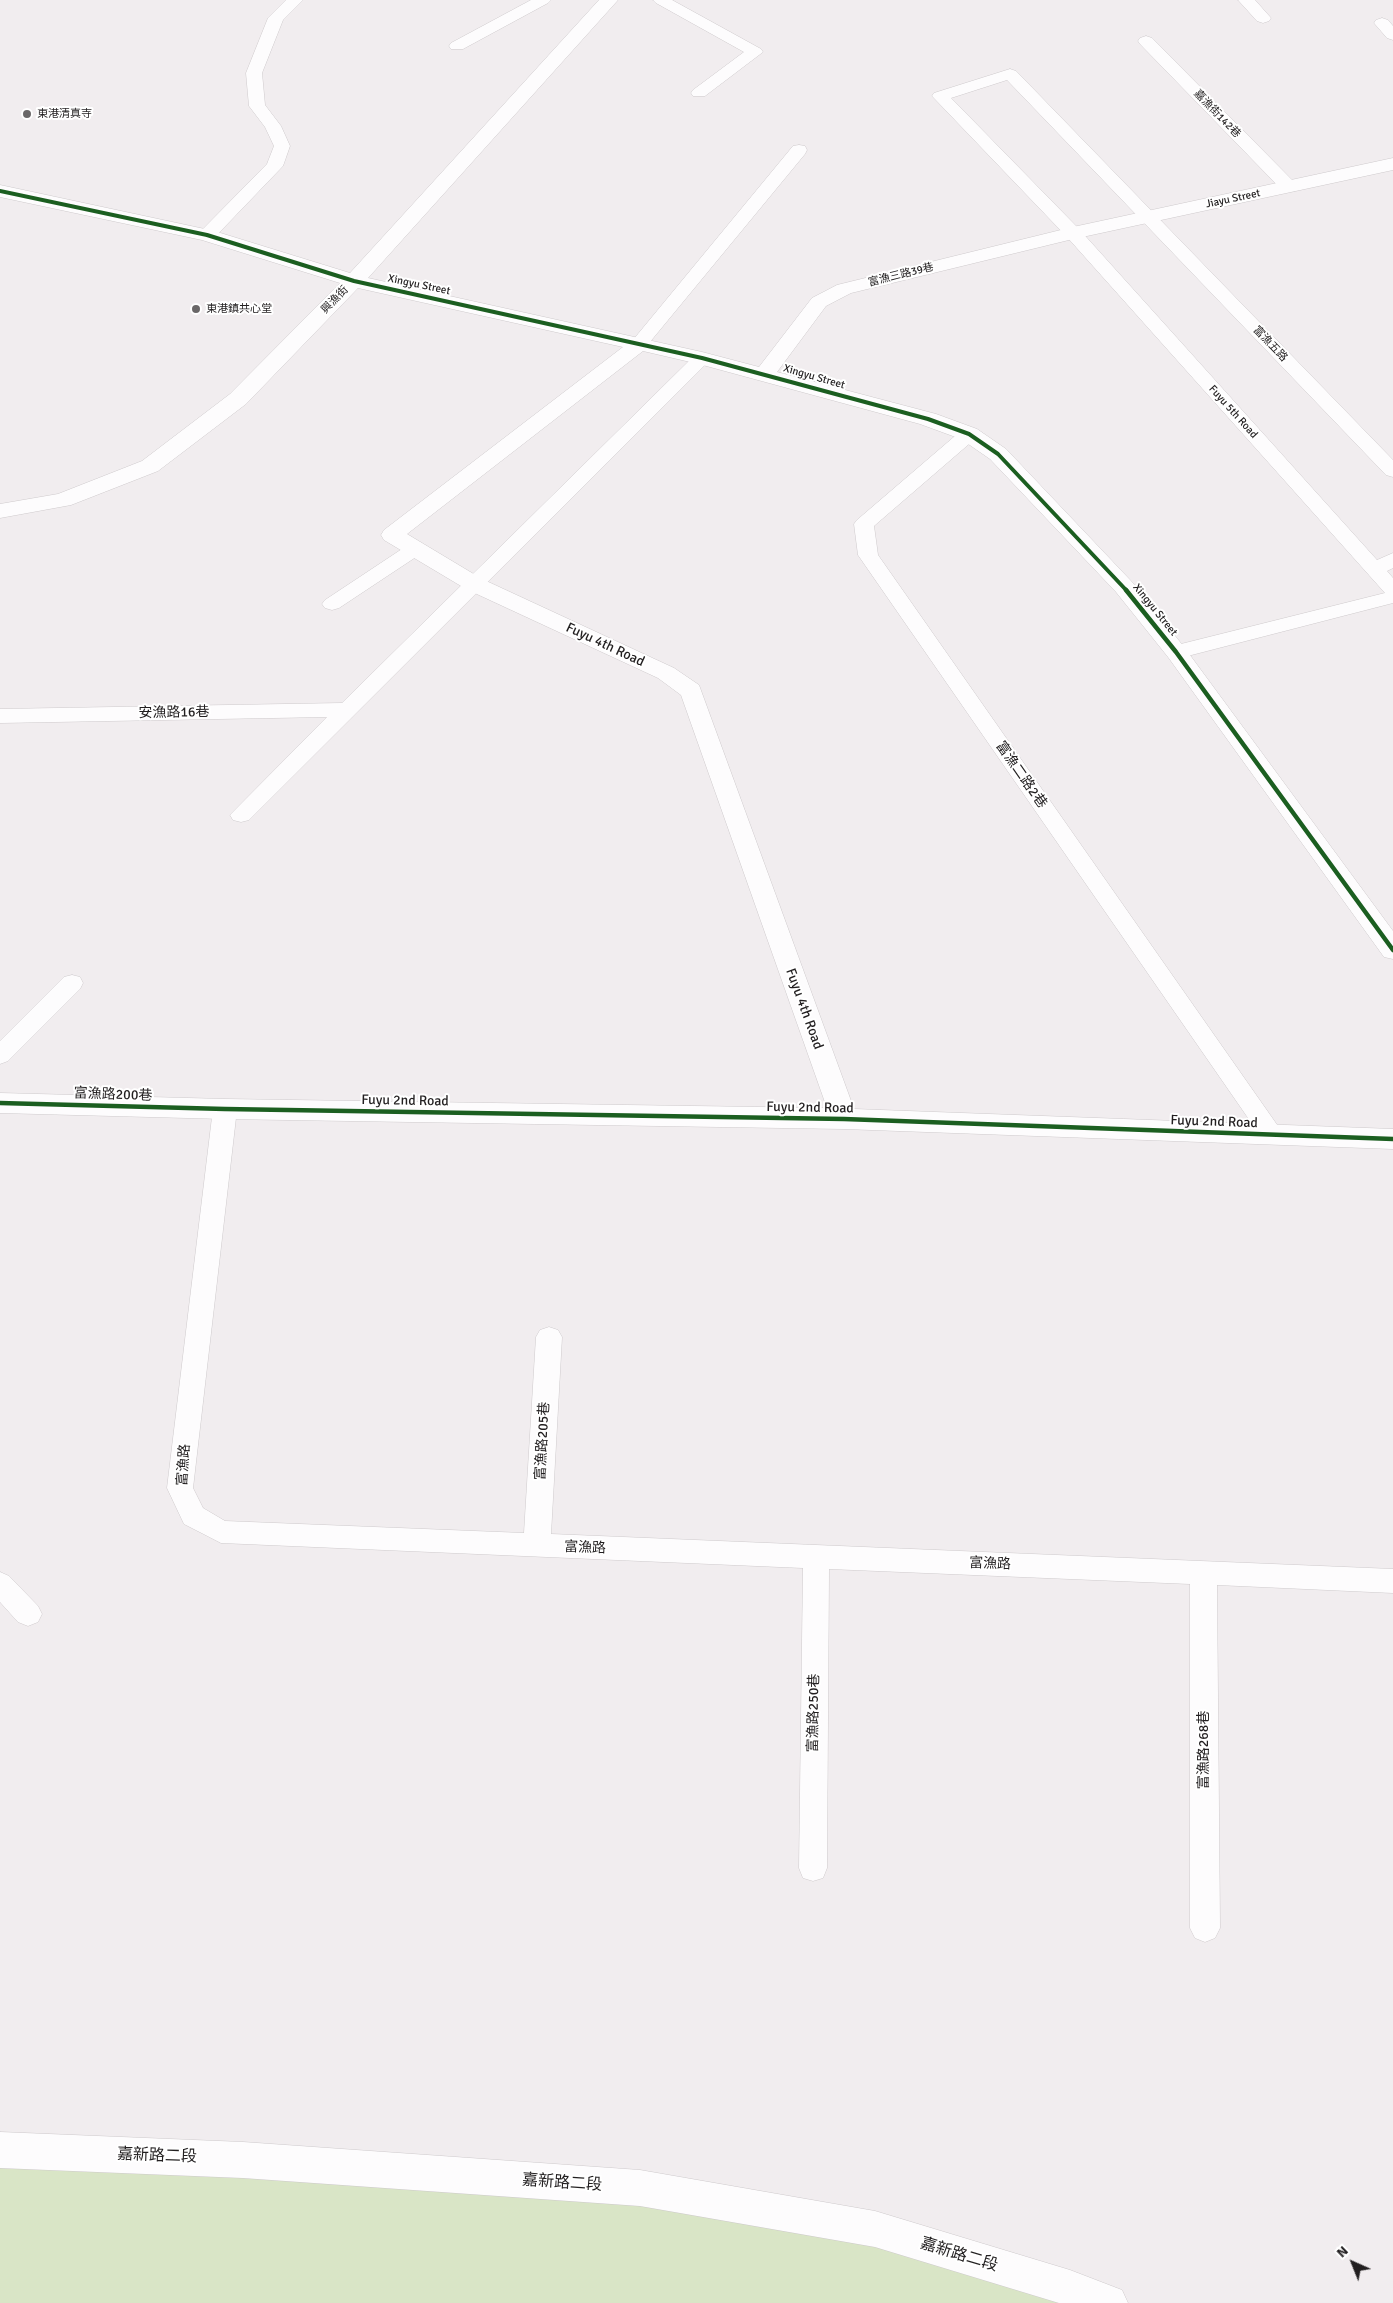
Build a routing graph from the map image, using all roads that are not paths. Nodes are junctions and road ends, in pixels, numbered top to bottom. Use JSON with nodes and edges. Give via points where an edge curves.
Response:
{"nodes":[{"id":1,"x":294,"y":0,"type":"edge"},
{"id":2,"x":543,"y":0,"type":"edge"},
{"id":3,"x":609,"y":0,"type":"edge"},
{"id":4,"x":661,"y":0,"type":"edge"},
{"id":5,"x":1246,"y":0,"type":"edge"},
{"id":6,"x":1263,"y":18,"type":"dead end"},
{"id":7,"x":1382,"y":23,"type":"dead end"},
{"id":8,"x":1393,"y":35,"type":"edge"},
{"id":9,"x":1146,"y":41,"type":"dead end"},
{"id":10,"x":457,"y":46,"type":"dead end"},
{"id":11,"x":699,"y":93,"type":"dead end"},
{"id":12,"x":799,"y":150,"type":"dead end"},
{"id":13,"x":1393,"y":164,"type":"edge"},
{"id":14,"x":1289,"y":187,"type":"junction"},
{"id":15,"x":0,"y":192,"type":"edge"},
{"id":16,"x":1148,"y":217,"type":"junction"},
{"id":17,"x":1073,"y":233,"type":"junction"},
{"id":18,"x":207,"y":235,"type":"junction"},
{"id":19,"x":354,"y":281,"type":"junction"},
{"id":20,"x":639,"y":344,"type":"junction"},
{"id":21,"x":702,"y":358,"type":"junction"},
{"id":22,"x":765,"y":373,"type":"junction"},
{"id":23,"x":970,"y":434,"type":"junction"},
{"id":24,"x":1393,"y":471,"type":"edge"},
{"id":25,"x":0,"y":511,"type":"edge"},
{"id":26,"x":415,"y":549,"type":"junction"},
{"id":27,"x":1393,"y":559,"type":"edge"},
{"id":28,"x":1375,"y":570,"type":"junction"},
{"id":29,"x":474,"y":584,"type":"junction"},
{"id":30,"x":1393,"y":590,"type":"edge"},
{"id":31,"x":1393,"y":597,"type":"edge"},
{"id":32,"x":332,"y":604,"type":"dead end"},
{"id":33,"x":1176,"y":652,"type":"junction"},
{"id":34,"x":348,"y":710,"type":"junction"},
{"id":35,"x":0,"y":716,"type":"edge"},
{"id":36,"x":241,"y":815,"type":"dead end"},
{"id":37,"x":1393,"y":950,"type":"edge"},
{"id":38,"x":72,"y":984,"type":"dead end"},
{"id":39,"x":0,"y":1055,"type":"edge"},
{"id":40,"x":0,"y":1103,"type":"edge"},
{"id":41,"x":225,"y":1109,"type":"junction"},
{"id":42,"x":844,"y":1119,"type":"junction"},
{"id":43,"x":1272,"y":1135,"type":"junction"},
{"id":44,"x":1393,"y":1140,"type":"edge"},
{"id":45,"x":549,"y":1337,"type":"dead end"},
{"id":46,"x":537,"y":1546,"type":"junction"},
{"id":47,"x":816,"y":1557,"type":"junction"},
{"id":48,"x":1203,"y":1573,"type":"junction"},
{"id":49,"x":1393,"y":1581,"type":"edge"},
{"id":50,"x":0,"y":1584,"type":"edge"},
{"id":51,"x":28,"y":1614,"type":"dead end"},
{"id":52,"x":813,"y":1868,"type":"dead end"},
{"id":53,"x":1205,"y":1928,"type":"dead end"},
{"id":54,"x":0,"y":2150,"type":"edge"},
{"id":55,"x":1109,"y":2303,"type":"edge"}],
"edges":[{"from":1,"to":18,"type":"lane","via":[[276,18],[254,73],[257,106],[273,126],[282,146],[275,166]]},
{"from":2,"to":10,"type":"lane"},
{"from":3,"to":19,"type":"street","name":"興漁街"},
{"from":4,"to":11,"type":"lane","via":[[755,52]]},
{"from":5,"to":6,"type":"lane"},
{"from":7,"to":8,"type":"lane"},
{"from":9,"to":14,"type":"lane","name":"嘉漁街142巷"},
{"from":12,"to":20,"type":"lane"},
{"from":13,"to":14,"type":"street","name":"Jiayu Street"},
{"from":14,"to":16,"type":"street","name":"Jiayu Street"},
{"from":15,"to":18,"type":"street","name":"Xingyu Street"},
{"from":16,"to":17,"type":"street","name":"Jiayu Street"},
{"from":16,"to":17,"type":"lane","name":"富漁五路","via":[[1010,74],[940,96]]},
{"from":16,"to":24,"type":"lane","name":"富漁五路"},
{"from":17,"to":22,"type":"street","name":"富漁三路39巷","via":[[844,289],[819,302]]},
{"from":17,"to":28,"type":"lane","name":"Fuyu 5th Road"},
{"from":18,"to":19,"type":"street","name":"Xingyu Street"},
{"from":19,"to":20,"type":"street","name":"Xingyu Street"},
{"from":19,"to":25,"type":"street","name":"興漁街","via":[[238,399],[150,466],[62,500]]},
{"from":20,"to":21,"type":"street","name":"Xingyu Street"},
{"from":20,"to":26,"type":"street","name":"Fuyu 4th Road","via":[[392,535]]},
{"from":21,"to":22,"type":"street","name":"Xingyu Street"},
{"from":21,"to":29,"type":"lane"},
{"from":22,"to":23,"type":"street","name":"Xingyu Street"},
{"from":23,"to":33,"type":"street","name":"Xingyu Street","via":[[998,454],[1124,587]]},
{"from":23,"to":43,"type":"lane","name":"富漁二路2巷","via":[[864,524],[868,555]]},
{"from":26,"to":29,"type":"street","name":"Fuyu 4th Road"},
{"from":26,"to":32,"type":"lane"},
{"from":27,"to":28,"type":"lane"},
{"from":28,"to":30,"type":"lane","name":"Fuyu 5th Road"},
{"from":29,"to":34,"type":"lane"},
{"from":29,"to":42,"type":"street","name":"Fuyu 4th Road","via":[[666,673],[691,690]]},
{"from":31,"to":33,"type":"lane"},
{"from":33,"to":37,"type":"street","name":"Xingyu Street"},
{"from":34,"to":35,"type":"lane","name":"安漁路16巷"},
{"from":34,"to":36,"type":"lane"},
{"from":38,"to":39,"type":"lane"},
{"from":40,"to":41,"type":"street","name":"富漁路200巷"},
{"from":41,"to":42,"type":"street","name":"Fuyu 2nd Road"},
{"from":41,"to":46,"type":"lane","name":"富漁路","via":[[180,1488],[193,1516],[220,1532]]},
{"from":42,"to":43,"type":"street","name":"Fuyu 2nd Road"},
{"from":43,"to":44,"type":"street","name":"Fuyu 2nd Road"},
{"from":45,"to":46,"type":"lane","name":"富漁路205巷"},
{"from":46,"to":47,"type":"lane","name":"富漁路"},
{"from":47,"to":48,"type":"lane","name":"富漁路"},
{"from":47,"to":52,"type":"lane","name":"富漁路250巷"},
{"from":48,"to":49,"type":"lane","name":"富漁路"},
{"from":48,"to":53,"type":"lane","name":"富漁路268巷"},
{"from":50,"to":51,"type":"lane"},
{"from":54,"to":55,"type":"street","name":"嘉新路二段","via":[[243,2160],[640,2188],[875,2230],[1070,2288]]}]}
